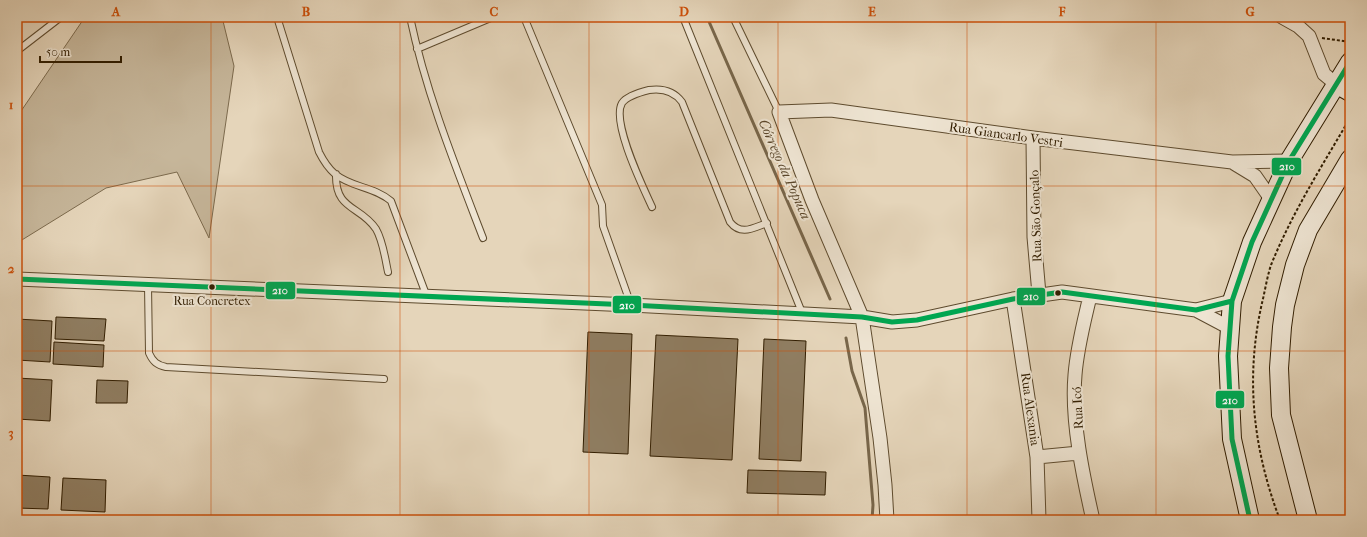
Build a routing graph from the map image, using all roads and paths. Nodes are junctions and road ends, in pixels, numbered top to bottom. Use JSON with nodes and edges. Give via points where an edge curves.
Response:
{"nodes":[{"id":1,"x":21,"y":17,"type":"edge"},
{"id":2,"x":60,"y":17,"type":"edge"},
{"id":3,"x":277,"y":17,"type":"edge"},
{"id":4,"x":410,"y":17,"type":"edge"},
{"id":5,"x":493,"y":17,"type":"edge"},
{"id":6,"x":524,"y":17,"type":"edge"},
{"id":7,"x":683,"y":17,"type":"edge"},
{"id":8,"x":733,"y":17,"type":"edge"},
{"id":9,"x":1282,"y":17,"type":"edge"},
{"id":10,"x":17,"y":20,"type":"edge"},
{"id":11,"x":1309,"y":36,"type":"junction"},
{"id":12,"x":1350,"y":42,"type":"edge"},
{"id":13,"x":417,"y":49,"type":"junction"},
{"id":14,"x":17,"y":51,"type":"edge"},
{"id":15,"x":1350,"y":62,"type":"edge"},
{"id":16,"x":1343,"y":88,"type":"edge"},
{"id":17,"x":779,"y":112,"type":"junction"},
{"id":18,"x":1033,"y":138,"type":"junction"},
{"id":19,"x":1350,"y":159,"type":"edge"},
{"id":20,"x":1290,"y":161,"type":"junction"},
{"id":21,"x":1232,"y":162,"type":"junction"},
{"id":22,"x":336,"y":174,"type":"junction"},
{"id":23,"x":1271,"y":199,"type":"junction"},
{"id":24,"x":652,"y":208,"type":"dead end"},
{"id":25,"x":767,"y":223,"type":"junction"},
{"id":26,"x":483,"y":238,"type":"dead end"},
{"id":27,"x":388,"y":272,"type":"dead end"},
{"id":28,"x":17,"y":279,"type":"edge"},
{"id":29,"x":148,"y":284,"type":"junction"},
{"id":30,"x":1039,"y":294,"type":"junction"},
{"id":31,"x":1090,"y":296,"type":"junction"},
{"id":32,"x":427,"y":297,"type":"junction"},
{"id":33,"x":1013,"y":299,"type":"junction"},
{"id":34,"x":1232,"y":301,"type":"junction"},
{"id":35,"x":631,"y":305,"type":"junction"},
{"id":36,"x":1196,"y":310,"type":"junction"},
{"id":37,"x":803,"y":314,"type":"junction"},
{"id":38,"x":862,"y":317,"type":"junction"},
{"id":39,"x":1230,"y":328,"type":"junction"},
{"id":40,"x":384,"y":379,"type":"dead end"},
{"id":41,"x":1080,"y":453,"type":"junction"},
{"id":42,"x":1038,"y":457,"type":"junction"},
{"id":43,"x":887,"y":520,"type":"edge"},
{"id":44,"x":1040,"y":520,"type":"edge"},
{"id":45,"x":1093,"y":520,"type":"edge"},
{"id":46,"x":1250,"y":520,"type":"edge"},
{"id":47,"x":1308,"y":520,"type":"edge"}],
"edges":[{"from":1,"to":10,"type":"lane"},
{"from":2,"to":14,"type":"lane"},
{"from":3,"to":22,"type":"lane","via":[[318,152],[326,165]]},
{"from":4,"to":13,"type":"lane"},
{"from":5,"to":13,"type":"lane"},
{"from":6,"to":35,"type":"lane","via":[[602,205],[603,226]]},
{"from":7,"to":25,"type":"lane"},
{"from":8,"to":17,"type":"lane"},
{"from":9,"to":11,"type":"street"},
{"from":11,"to":12,"type":"path"},
{"from":11,"to":16,"type":"street","via":[[1324,74]]},
{"from":13,"to":26,"type":"lane","via":[[437,119]]},
{"from":15,"to":16,"type":"main road"},
{"from":16,"to":20,"type":"main road"},
{"from":17,"to":18,"type":"street","name":"Rua Giancarlo Vestri","via":[[831,110]]},
{"from":17,"to":38,"type":"street","via":[[812,200]]},
{"from":18,"to":21,"type":"street","name":"Rua Giancarlo Vestri"},
{"from":18,"to":30,"type":"street","name":"Rua São Gonçalo","via":[[1034,237]]},
{"from":19,"to":47,"type":"main road","via":[[1308,230],[1286,298],[1282,327],[1279,368],[1281,415]]},
{"from":20,"to":21,"type":"street","name":"Rua Giancarlo Vestri"},
{"from":20,"to":23,"type":"main road"},
{"from":21,"to":23,"type":"street","name":"Rua Giancarlo Vestri","via":[[1255,176]]},
{"from":22,"to":27,"type":"lane","via":[[335,186],[343,202],[371,222],[377,230]]},
{"from":22,"to":32,"type":"lane","via":[[349,182],[381,193],[391,202]]},
{"from":23,"to":34,"type":"main road","via":[[1252,242]]},
{"from":24,"to":25,"type":"lane","via":[[622,132],[620,110],[628,97],[658,89],[676,95],[682,102],[730,222],[741,230]]},
{"from":25,"to":37,"type":"lane"},
{"from":28,"to":29,"type":"street"},
{"from":29,"to":32,"type":"street"},
{"from":29,"to":40,"type":"lane","via":[[149,353],[158,365]]},
{"from":30,"to":31,"type":"street","via":[[1062,292]]},
{"from":30,"to":33,"type":"street"},
{"from":31,"to":36,"type":"street"},
{"from":31,"to":41,"type":"street","name":"Rua Icó","via":[[1075,375]]},
{"from":32,"to":35,"type":"street"},
{"from":33,"to":38,"type":"street","via":[[918,320],[892,322]]},
{"from":33,"to":42,"type":"street","name":"Rua Alexania"},
{"from":34,"to":36,"type":"street"},
{"from":34,"to":39,"type":"main road"},
{"from":35,"to":37,"type":"street"},
{"from":36,"to":39,"type":"street"},
{"from":37,"to":38,"type":"street"},
{"from":38,"to":43,"type":"street","via":[[881,446]]},
{"from":39,"to":46,"type":"main road","via":[[1228,356],[1232,439]]},
{"from":41,"to":42,"type":"street"},
{"from":41,"to":45,"type":"street","name":"Rua Icó"},
{"from":42,"to":44,"type":"street","name":"Rua Alexania"}]}
